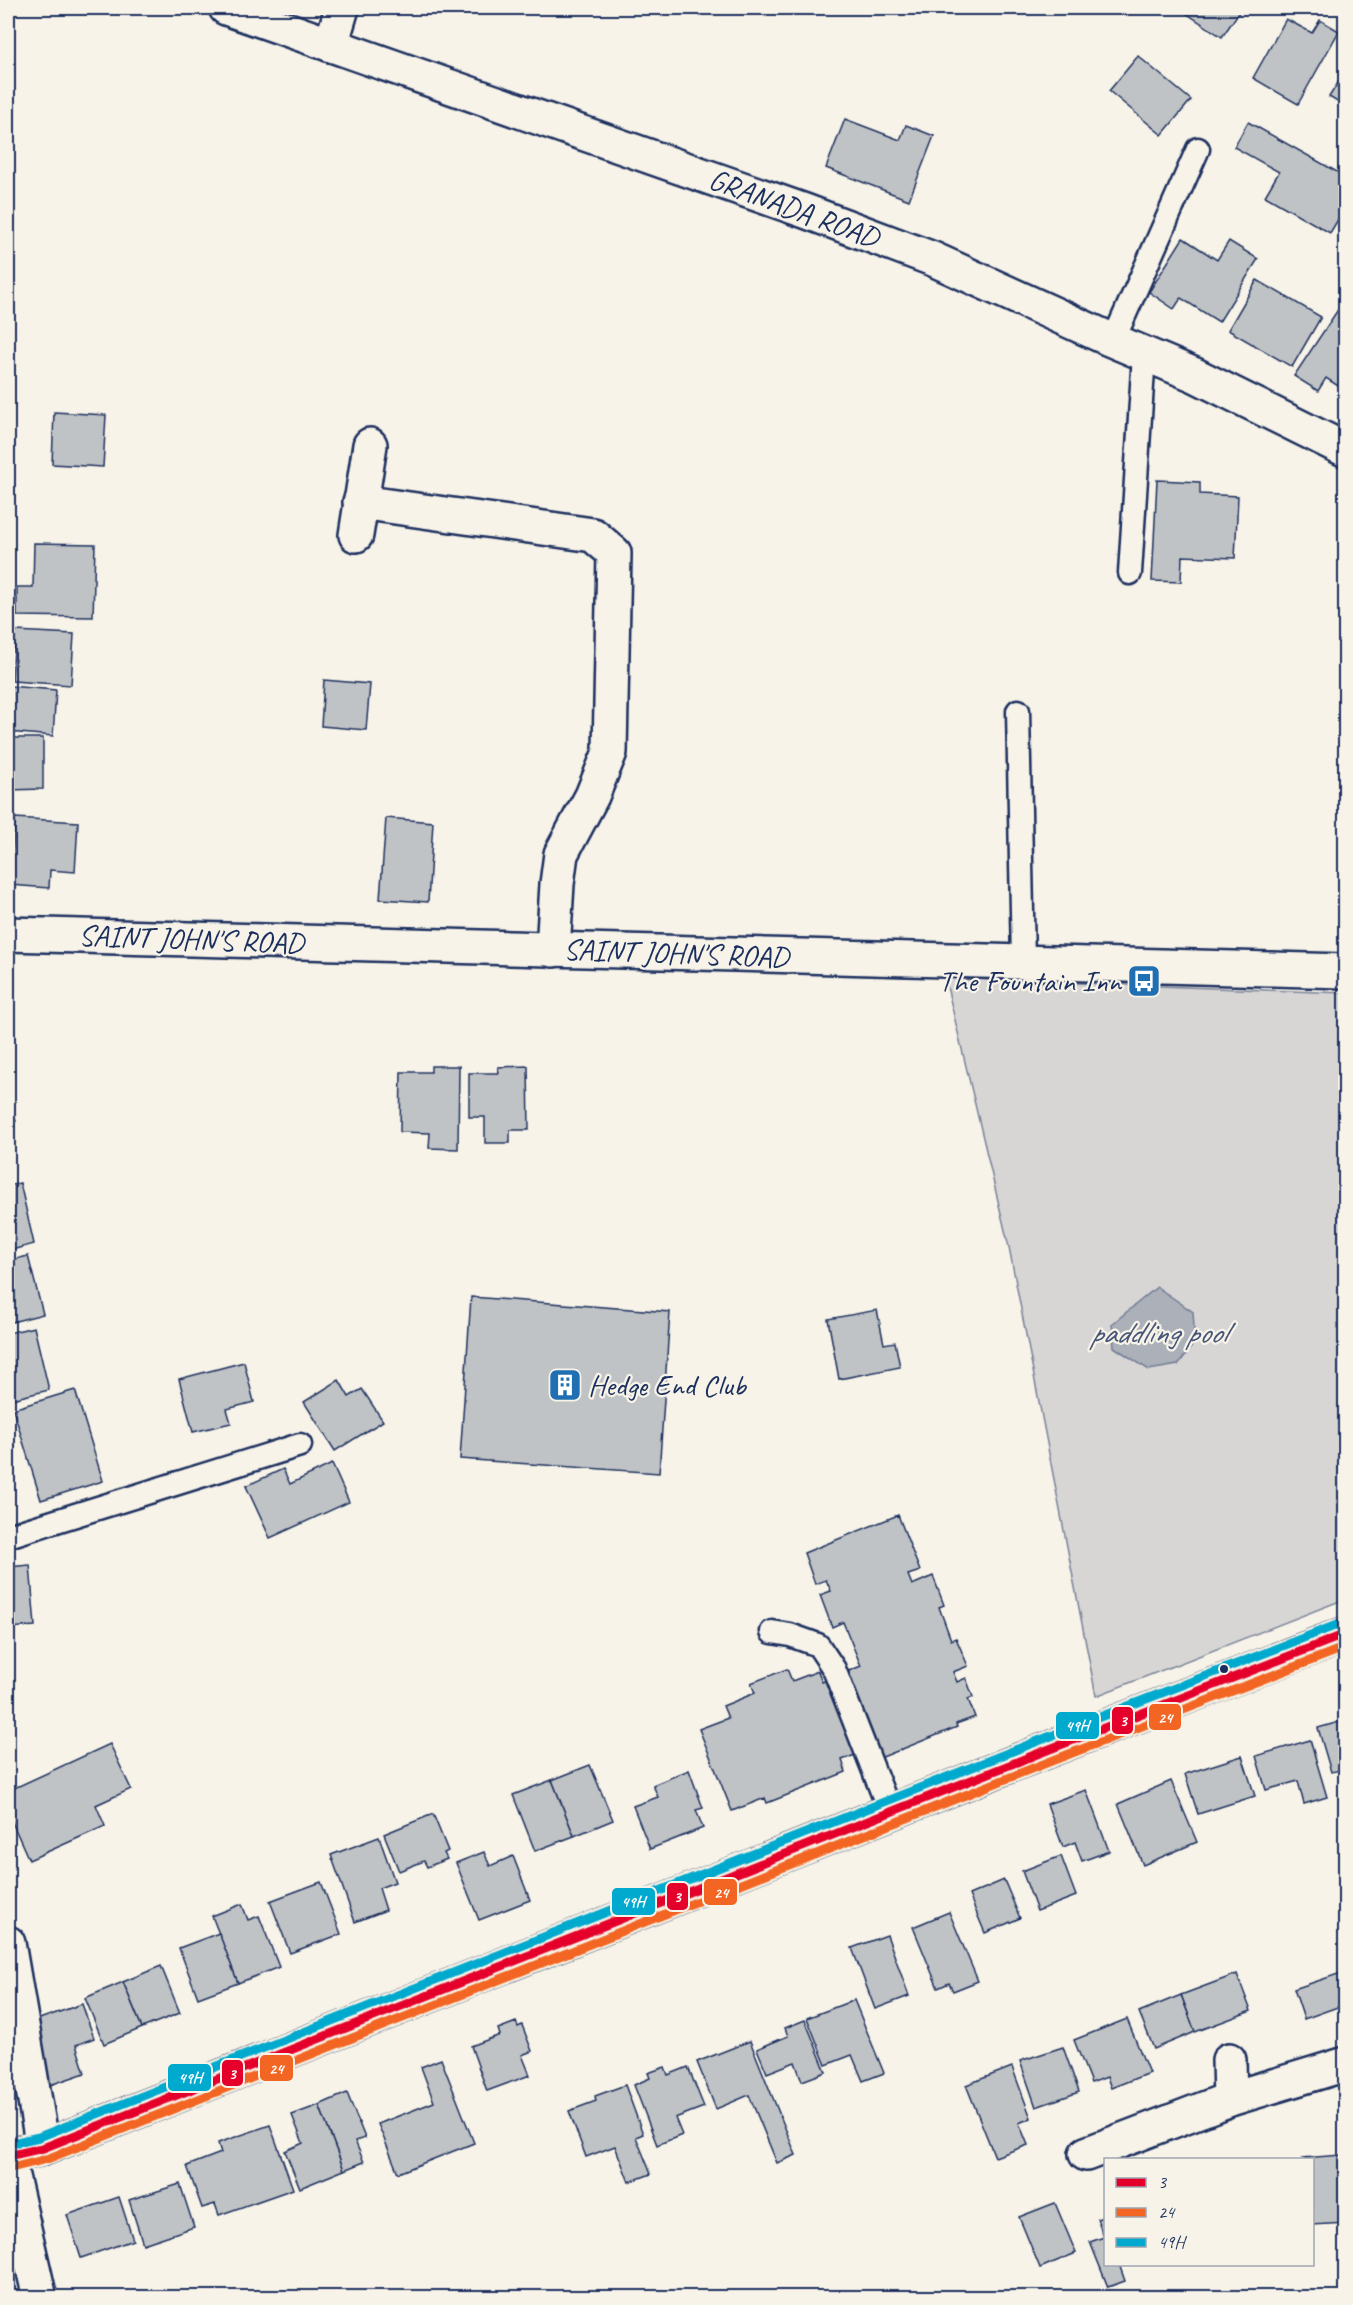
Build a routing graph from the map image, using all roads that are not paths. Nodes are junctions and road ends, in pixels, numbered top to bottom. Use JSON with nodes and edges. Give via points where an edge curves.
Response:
{"nodes":[{"id":1,"x":226,"y":8,"type":"edge"},
{"id":2,"x":342,"y":8,"type":"edge"},
{"id":3,"x":331,"y":45,"type":"junction"},
{"id":4,"x":1198,"y":149,"type":"dead end"},
{"id":5,"x":1113,"y":341,"type":"junction"},
{"id":6,"x":1144,"y":354,"type":"junction"},
{"id":7,"x":370,"y":445,"type":"dead end"},
{"id":8,"x":1346,"y":450,"type":"edge"},
{"id":9,"x":360,"y":502,"type":"junction"},
{"id":10,"x":356,"y":535,"type":"dead end"},
{"id":11,"x":1130,"y":573,"type":"dead end"},
{"id":12,"x":1018,"y":711,"type":"dead end"},
{"id":13,"x":8,"y":934,"type":"edge"},
{"id":14,"x":553,"y":950,"type":"junction"},
{"id":15,"x":1023,"y":963,"type":"junction"},
{"id":16,"x":1346,"y":971,"type":"edge"},
{"id":17,"x":300,"y":1445,"type":"dead end"},
{"id":18,"x":8,"y":1536,"type":"edge"},
{"id":19,"x":772,"y":1632,"type":"dead end"},
{"id":20,"x":1346,"y":1634,"type":"edge"},
{"id":21,"x":890,"y":1812,"type":"junction"},
{"id":22,"x":8,"y":1943,"type":"edge"},
{"id":23,"x":1229,"y":2060,"type":"dead end"},
{"id":24,"x":1346,"y":2064,"type":"edge"},
{"id":25,"x":1230,"y":2099,"type":"junction"},
{"id":26,"x":43,"y":2148,"type":"junction"},
{"id":27,"x":1086,"y":2154,"type":"dead end"},
{"id":28,"x":8,"y":2157,"type":"edge"},
{"id":29,"x":40,"y":2298,"type":"edge"}],
"edges":[{"from":1,"to":3,"type":"street","name":"GRANADA ROAD"},
{"from":2,"to":3,"type":"street"},
{"from":3,"to":5,"type":"street","name":"GRANADA ROAD","via":[[933,259]]},
{"from":4,"to":5,"type":"lane"},
{"from":5,"to":6,"type":"street","name":"GRANADA ROAD"},
{"from":6,"to":8,"type":"street","name":"GRANADA ROAD"},
{"from":6,"to":11,"type":"lane"},
{"from":7,"to":9,"type":"street"},
{"from":9,"to":10,"type":"street"},
{"from":9,"to":14,"type":"street","via":[[593,535],[614,553],[610,752],[561,854]]},
{"from":12,"to":15,"type":"lane"},
{"from":13,"to":14,"type":"street","name":"SAINT JOHN'S ROAD"},
{"from":14,"to":15,"type":"street","name":"SAINT JOHN'S ROAD"},
{"from":15,"to":16,"type":"street","name":"SAINT JOHN'S ROAD"},
{"from":17,"to":18,"type":"lane"},
{"from":19,"to":21,"type":"lane","via":[[818,1645],[834,1670]]},
{"from":20,"to":21,"type":"street"},
{"from":21,"to":26,"type":"street"},
{"from":22,"to":26,"type":"street"},
{"from":23,"to":25,"type":"street"},
{"from":24,"to":25,"type":"street"},
{"from":25,"to":27,"type":"street"},
{"from":26,"to":28,"type":"street"},
{"from":28,"to":29,"type":"street"}]}
